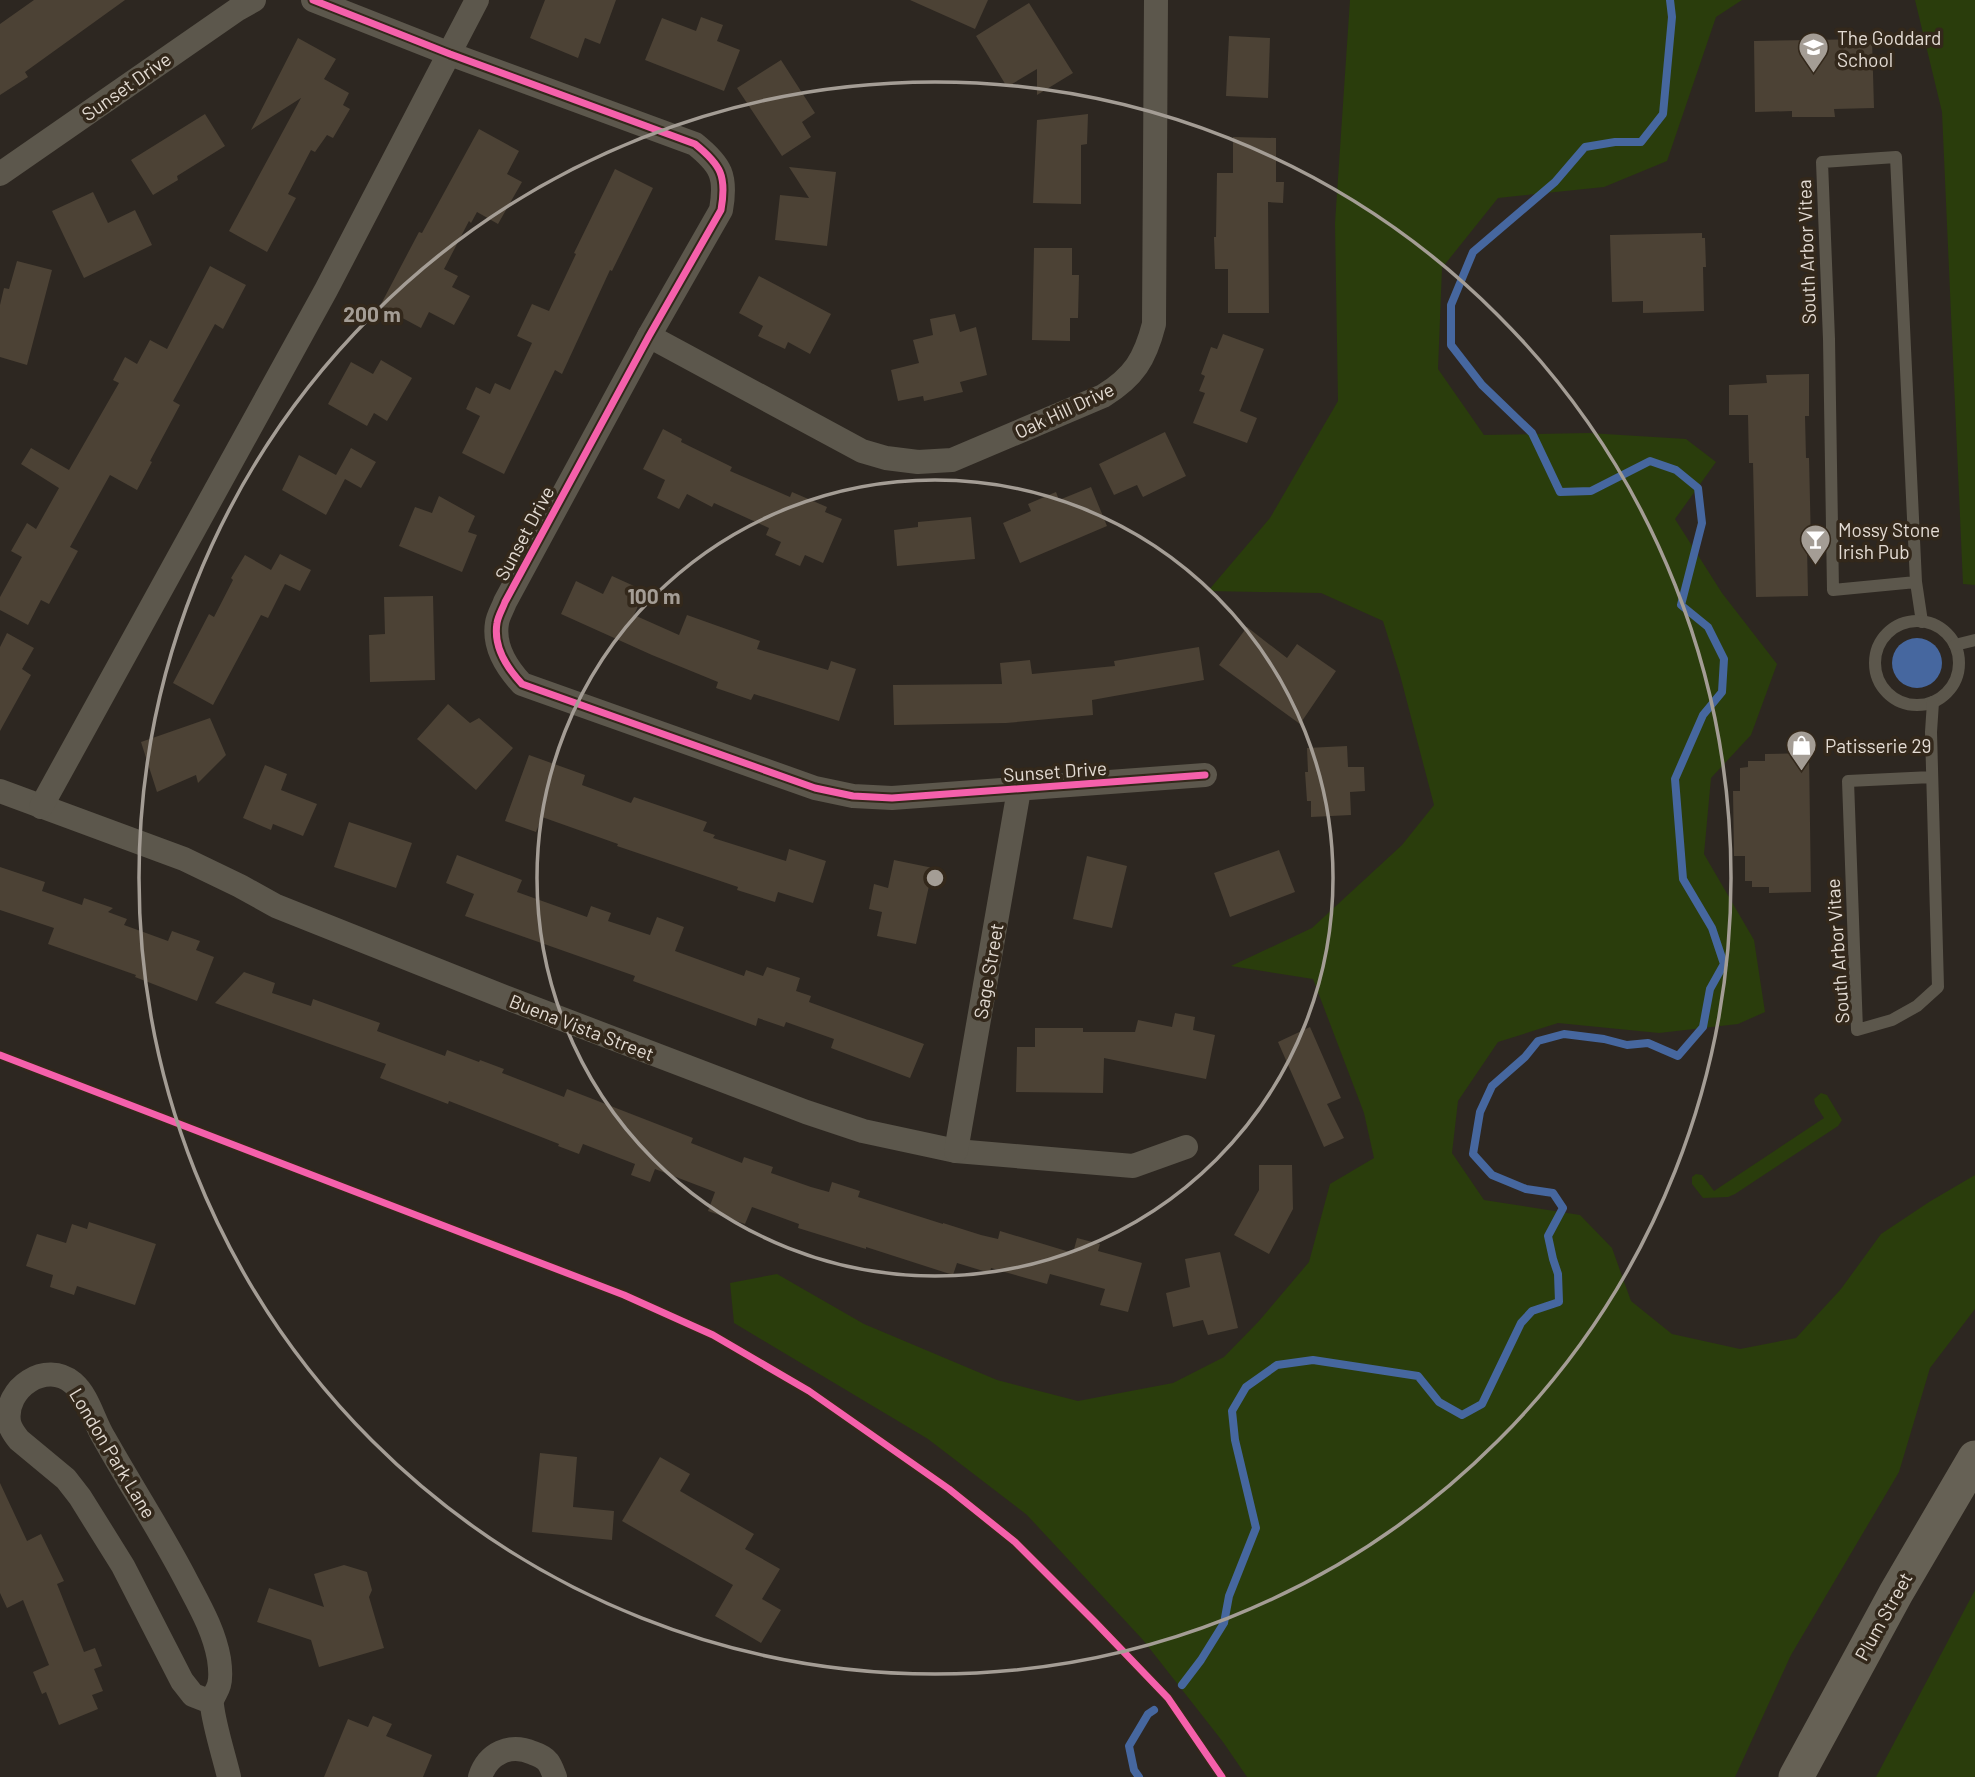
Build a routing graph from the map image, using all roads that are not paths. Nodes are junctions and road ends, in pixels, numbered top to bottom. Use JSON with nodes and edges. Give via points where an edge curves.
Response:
{"nodes":[{"id":1,"x":254,"y":0,"type":"edge"},
{"id":2,"x":313,"y":0,"type":"edge"},
{"id":3,"x":477,"y":0,"type":"edge"},
{"id":4,"x":1150,"y":4,"type":"edge"},
{"id":5,"x":450,"y":54,"type":"junction"},
{"id":6,"x":0,"y":174,"type":"edge"},
{"id":7,"x":649,"y":336,"type":"junction"},
{"id":8,"x":1916,"y":582,"type":"junction"},
{"id":9,"x":1922,"y":622,"type":"junction"},
{"id":10,"x":1975,"y":640,"type":"edge"},
{"id":11,"x":1955,"y":645,"type":"junction"},
{"id":12,"x":1933,"y":702,"type":"junction"},
{"id":13,"x":1205,"y":775,"type":"dead end"},
{"id":14,"x":1932,"y":777,"type":"junction"},
{"id":15,"x":1019,"y":790,"type":"junction"},
{"id":16,"x":0,"y":791,"type":"edge"},
{"id":17,"x":41,"y":807,"type":"junction"},
{"id":18,"x":1186,"y":1147,"type":"dead end"},
{"id":19,"x":956,"y":1151,"type":"junction"},
{"id":20,"x":1975,"y":1458,"type":"edge"},
{"id":21,"x":211,"y":1702,"type":"junction"},
{"id":22,"x":229,"y":1777,"type":"edge"},
{"id":23,"x":480,"y":1777,"type":"edge"},
{"id":24,"x":555,"y":1777,"type":"edge"},
{"id":25,"x":1796,"y":1777,"type":"edge"}],
"edges":[{"from":1,"to":6,"type":"street","name":"Sunset Drive"},
{"from":2,"to":5,"type":"street","name":"Sunset Drive"},
{"from":3,"to":5,"type":"street"},
{"from":4,"to":7,"type":"street","name":"Oak Hill Drive","via":[[1154,324],[1148,347],[1120,385],[952,460],[918,462],[862,450]]},
{"from":5,"to":7,"type":"street","name":"Sunset Drive","via":[[695,144],[712,158],[721,172],[721,210]]},
{"from":5,"to":17,"type":"street","via":[[326,290]]},
{"from":7,"to":15,"type":"street","name":"Sunset Drive","via":[[501,612],[498,643],[508,668],[522,684],[815,788],[892,798]]},
{"from":8,"to":8,"type":"lane","name":"South Arbor Vitea","via":[[1896,157],[1822,162],[1833,590]]},
{"from":8,"to":9,"type":"lane","name":"South Arbor Vitea"},
{"from":9,"to":11,"type":"lane","via":[[1936,625]]},
{"from":9,"to":12,"type":"lane","via":[[1908,622],[1884,637],[1875,663],[1877,677],[1894,698],[1906,704]]},
{"from":10,"to":11,"type":"lane"},
{"from":11,"to":12,"type":"lane","via":[[1959,658],[1954,685]]},
{"from":12,"to":14,"type":"lane","name":"South Arbor Vitae"},
{"from":13,"to":15,"type":"street","name":"Sunset Drive"},
{"from":14,"to":14,"type":"lane","name":"South Arbor Vitae","via":[[1938,988],[1892,1020],[1857,1030],[1847,781]]},
{"from":15,"to":19,"type":"street","name":"Sage Street"},
{"from":16,"to":17,"type":"street","name":"Buena Vista Street"},
{"from":17,"to":19,"type":"street","name":"Buena Vista Street","via":[[184,859],[302,917],[806,1112],[863,1131]]},
{"from":18,"to":19,"type":"street","name":"Buena Vista Street","via":[[1133,1166]]},
{"from":20,"to":25,"type":"main road","name":"Plum Street"},
{"from":21,"to":21,"type":"street","name":"London Park Lane","via":[[219,1683],[219,1660],[205,1617],[102,1436],[87,1401],[68,1379],[54,1375],[29,1380],[11,1400],[13,1432],[80,1497],[123,1566],[182,1681],[193,1695]]},
{"from":21,"to":22,"type":"street","name":"London Park Lane"},
{"from":23,"to":24,"type":"street","via":[[488,1760],[503,1750],[515,1749],[545,1758]]}]}
